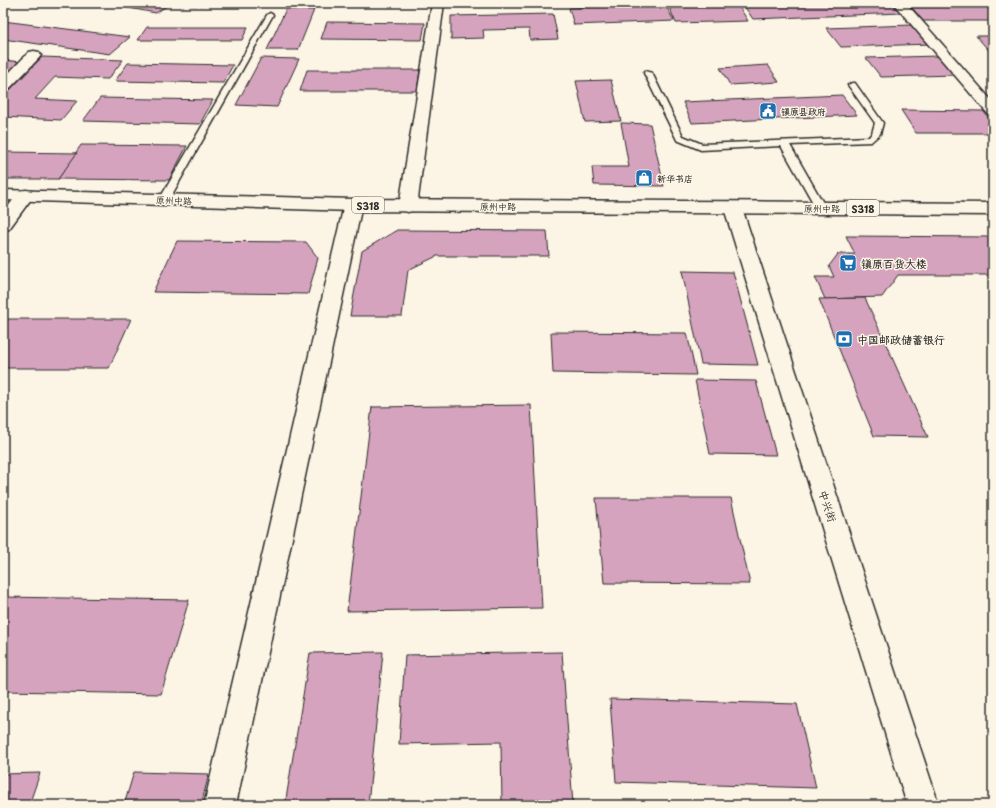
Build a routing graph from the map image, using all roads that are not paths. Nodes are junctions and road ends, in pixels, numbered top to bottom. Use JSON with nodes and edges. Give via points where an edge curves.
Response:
{"nodes":[{"id":1,"x":438,"y":3,"type":"edge"},
{"id":2,"x":899,"y":3,"type":"edge"},
{"id":3,"x":270,"y":15,"type":"dead end"},
{"id":4,"x":34,"y":54,"type":"dead end"},
{"id":5,"x":648,"y":74,"type":"dead end"},
{"id":6,"x":852,"y":84,"type":"dead end"},
{"id":7,"x":3,"y":87,"type":"edge"},
{"id":8,"x":993,"y":111,"type":"edge"},
{"id":9,"x":784,"y":143,"type":"junction"},
{"id":10,"x":3,"y":195,"type":"edge"},
{"id":11,"x":26,"y":195,"type":"junction"},
{"id":12,"x":164,"y":200,"type":"junction"},
{"id":13,"x":353,"y":205,"type":"junction"},
{"id":14,"x":408,"y":206,"type":"junction"},
{"id":15,"x":733,"y":208,"type":"junction"},
{"id":16,"x":821,"y":208,"type":"junction"},
{"id":17,"x":993,"y":209,"type":"edge"},
{"id":18,"x":3,"y":225,"type":"edge"},
{"id":19,"x":220,"y":805,"type":"edge"},
{"id":20,"x":923,"y":805,"type":"edge"}],
"edges":[{"from":1,"to":14,"type":"street"},
{"from":2,"to":8,"type":"street"},
{"from":3,"to":12,"type":"lane"},
{"from":4,"to":7,"type":"street"},
{"from":5,"to":9,"type":"lane","via":[[680,138],[691,144],[701,147]]},
{"from":6,"to":9,"type":"lane","via":[[879,123],[876,134],[871,139]]},
{"from":9,"to":16,"type":"lane"},
{"from":10,"to":11,"type":"street","name":"原州中路","number":"S318"},
{"from":11,"to":12,"type":"street","name":"原州中路","number":"S318"},
{"from":11,"to":18,"type":"street"},
{"from":12,"to":13,"type":"street","name":"原州中路","number":"S318"},
{"from":13,"to":14,"type":"street","name":"原州中路","number":"S318"},
{"from":13,"to":19,"type":"street"},
{"from":14,"to":15,"type":"street","name":"原州中路","number":"S318"},
{"from":15,"to":16,"type":"street","name":"原州中路","number":"S318"},
{"from":15,"to":20,"type":"street","name":"中兴街"},
{"from":16,"to":17,"type":"street","name":"原州中路","number":"S318"}]}
